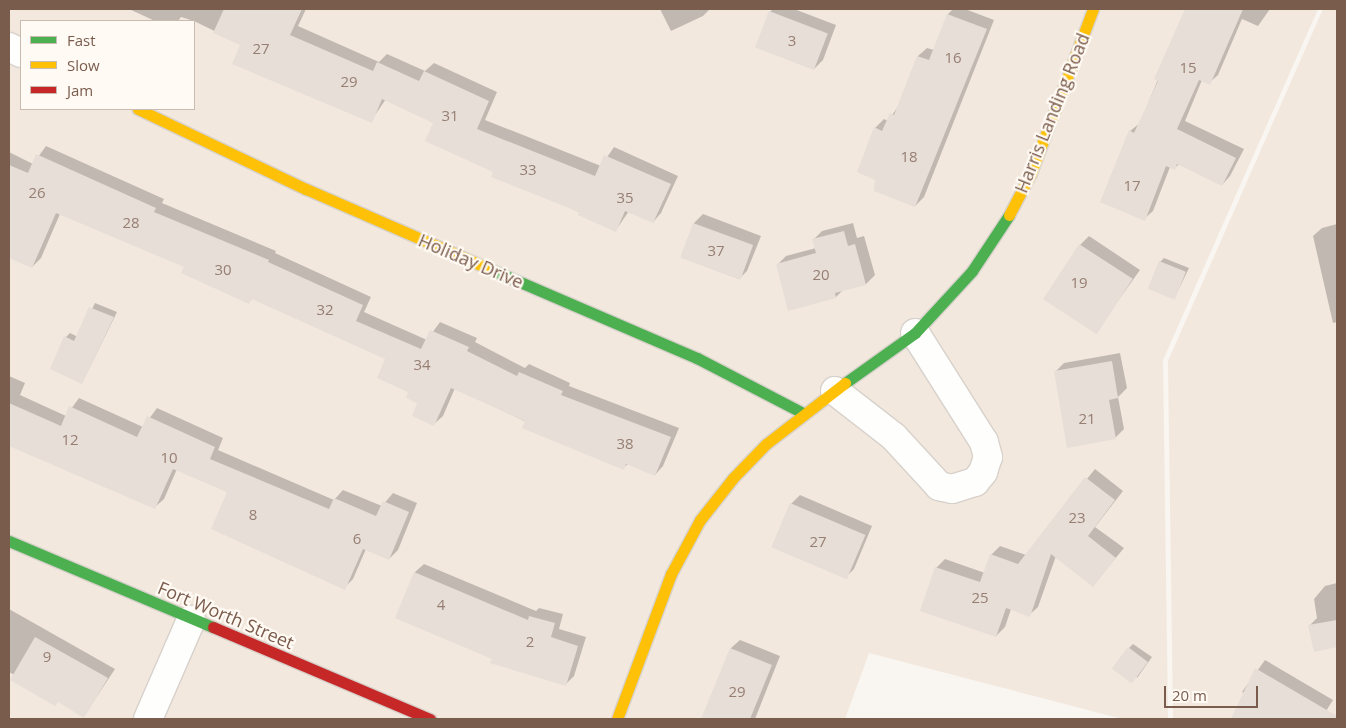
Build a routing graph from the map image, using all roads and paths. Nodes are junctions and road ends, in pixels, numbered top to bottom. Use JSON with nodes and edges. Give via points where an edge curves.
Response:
{"nodes":[{"id":1,"x":1093,"y":9,"type":"edge"},
{"id":2,"x":140,"y":110,"type":"edge"},
{"id":3,"x":915,"y":333,"type":"junction"},
{"id":4,"x":835,"y":391,"type":"junction"},
{"id":5,"x":803,"y":413,"type":"junction"},
{"id":6,"x":9,"y":541,"type":"edge"},
{"id":7,"x":190,"y":620,"type":"junction"},
{"id":8,"x":148,"y":719,"type":"edge"},
{"id":9,"x":430,"y":719,"type":"edge"},
{"id":10,"x":617,"y":719,"type":"edge"}],
"edges":[{"from":1,"to":3,"type":"street","name":"Harris Landing Road","via":[[1031,173],[1001,229],[972,271]]},
{"from":2,"to":5,"type":"street","name":"Holiday Drive","via":[[306,190],[697,358]]},
{"from":3,"to":4,"type":"street","name":"Harris Landing Road"},
{"from":3,"to":4,"type":"street","via":[[984,442],[988,457],[975,482],[952,489],[939,486],[894,436]]},
{"from":4,"to":5,"type":"street","name":"Harris Landing Road"},
{"from":5,"to":10,"type":"street","name":"Harris Landing Road","via":[[732,478],[700,520],[672,574]]},
{"from":6,"to":7,"type":"street","name":"Fort Worth Street"},
{"from":7,"to":8,"type":"street"},
{"from":7,"to":9,"type":"street","name":"Fort Worth Street"}]}
